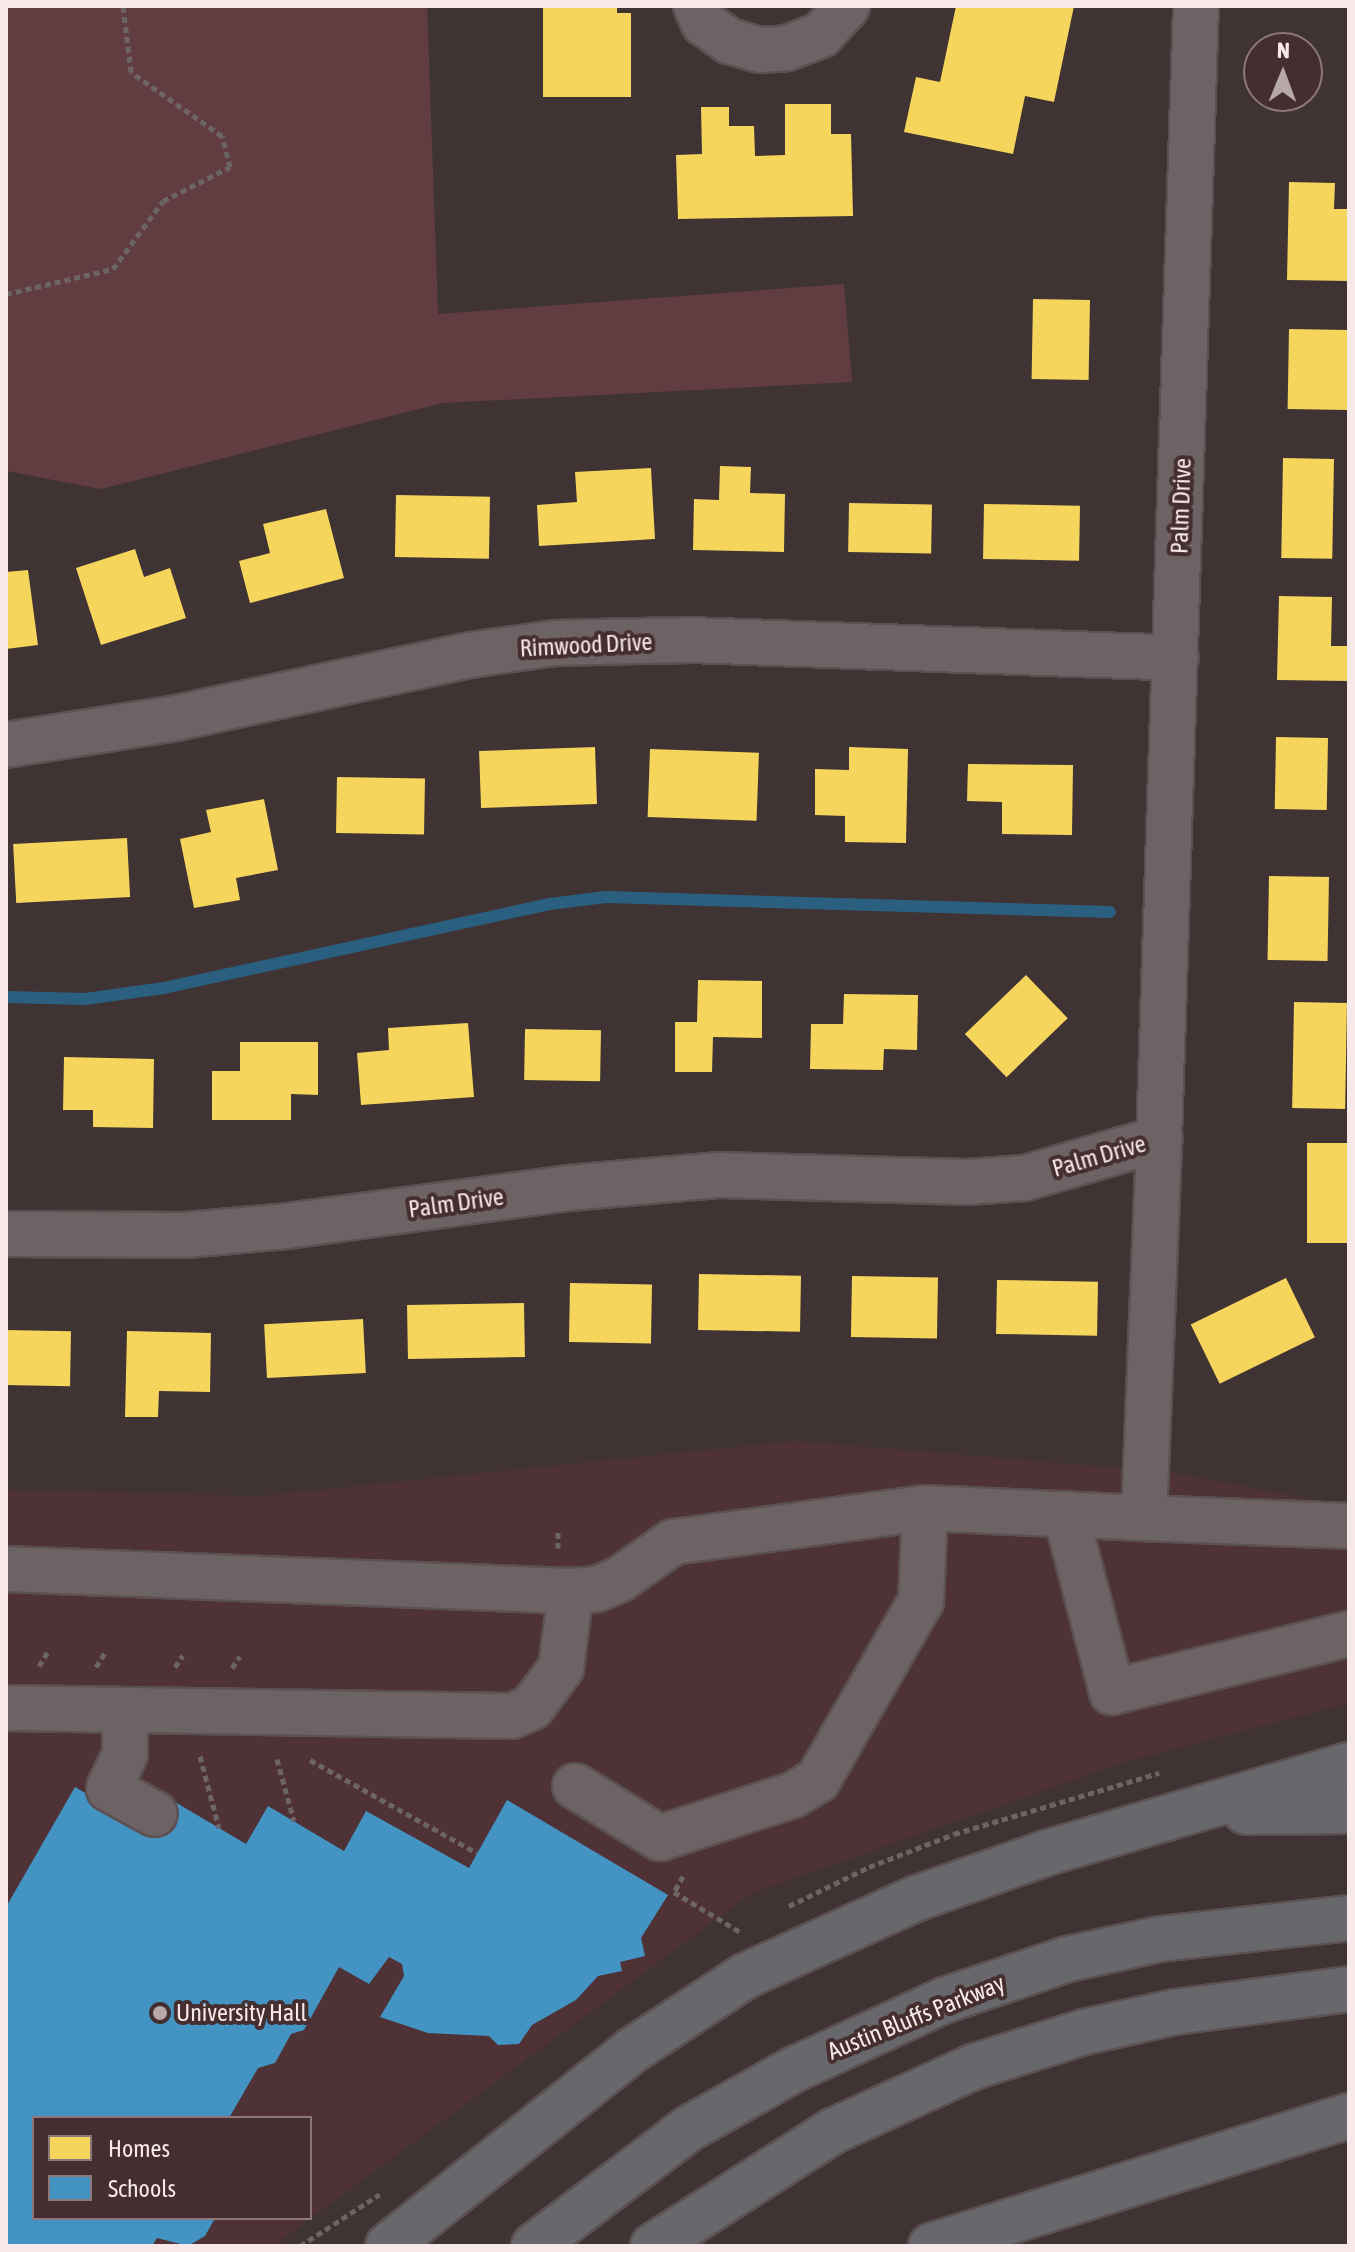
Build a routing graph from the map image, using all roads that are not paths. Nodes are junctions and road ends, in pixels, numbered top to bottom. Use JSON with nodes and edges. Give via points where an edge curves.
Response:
{"nodes":[{"id":1,"x":696,"y":6,"type":"edge"},
{"id":2,"x":847,"y":6,"type":"edge"},
{"id":3,"x":1196,"y":6,"type":"edge"},
{"id":4,"x":1176,"y":658,"type":"junction"},
{"id":5,"x":6,"y":745,"type":"edge"},
{"id":6,"x":1159,"y":1139,"type":"junction"},
{"id":7,"x":6,"y":1234,"type":"edge"},
{"id":8,"x":925,"y":1508,"type":"junction"},
{"id":9,"x":1066,"y":1514,"type":"junction"},
{"id":10,"x":1144,"y":1518,"type":"junction"},
{"id":11,"x":1349,"y":1526,"type":"edge"},
{"id":12,"x":6,"y":1569,"type":"edge"},
{"id":13,"x":571,"y":1591,"type":"junction"},
{"id":14,"x":1349,"y":1634,"type":"edge"},
{"id":15,"x":6,"y":1708,"type":"edge"},
{"id":16,"x":125,"y":1710,"type":"junction"},
{"id":17,"x":1349,"y":1765,"type":"edge"},
{"id":18,"x":575,"y":1786,"type":"dead end"},
{"id":19,"x":1349,"y":1801,"type":"edge"},
{"id":20,"x":1299,"y":1810,"type":"junction"},
{"id":21,"x":1349,"y":1811,"type":"edge"},
{"id":22,"x":155,"y":1814,"type":"dead end"},
{"id":23,"x":1168,"y":1819,"type":"junction"},
{"id":24,"x":1349,"y":1918,"type":"edge"},
{"id":25,"x":1349,"y":1989,"type":"edge"},
{"id":26,"x":1349,"y":2116,"type":"edge"},
{"id":27,"x":1349,"y":2149,"type":"edge"},
{"id":28,"x":1247,"y":2151,"type":"junction"},
{"id":29,"x":388,"y":2246,"type":"edge"},
{"id":30,"x":534,"y":2246,"type":"edge"},
{"id":31,"x":653,"y":2246,"type":"edge"},
{"id":32,"x":931,"y":2246,"type":"edge"}],
"edges":[{"from":1,"to":2,"type":"street","via":[[704,23],[729,41],[761,50],[787,48],[821,35]]},
{"from":3,"to":4,"type":"street","name":"Palm Drive"},
{"from":4,"to":5,"type":"street","name":"Rimwood Drive","via":[[691,640],[555,643],[470,655],[176,718]]},
{"from":4,"to":6,"type":"street","name":"Palm Drive"},
{"from":6,"to":7,"type":"street","name":"Palm Drive","via":[[1010,1179],[720,1175],[568,1188],[185,1235]]},
{"from":6,"to":10,"type":"street"},
{"from":8,"to":9,"type":"street"},
{"from":8,"to":13,"type":"street","via":[[673,1542],[620,1579],[597,1589]]},
{"from":8,"to":18,"type":"street","via":[[921,1601],[818,1780],[793,1795],[660,1838]]},
{"from":9,"to":10,"type":"street"},
{"from":9,"to":14,"type":"street","via":[[1112,1692]]},
{"from":10,"to":11,"type":"street"},
{"from":12,"to":13,"type":"street"},
{"from":13,"to":16,"type":"street","via":[[561,1668],[532,1707],[512,1716]]},
{"from":15,"to":16,"type":"street"},
{"from":16,"to":22,"type":"street","via":[[125,1754],[109,1789]]},
{"from":17,"to":23,"type":"main road"},
{"from":19,"to":20,"type":"street"},
{"from":20,"to":21,"type":"main road"},
{"from":20,"to":23,"type":"main road"},
{"from":23,"to":29,"type":"main road","via":[[1046,1853],[917,1898],[745,1976],[631,2051]]},
{"from":24,"to":30,"type":"main road","name":"Austin Bluffs Parkway","via":[[1160,1939],[1068,1959],[990,1984],[795,2069],[688,2129]]},
{"from":25,"to":31,"type":"main road","via":[[1175,2012],[1084,2032],[903,2096],[833,2131]]},
{"from":26,"to":28,"type":"main road"},
{"from":27,"to":28,"type":"main road"},
{"from":28,"to":32,"type":"main road"}]}
